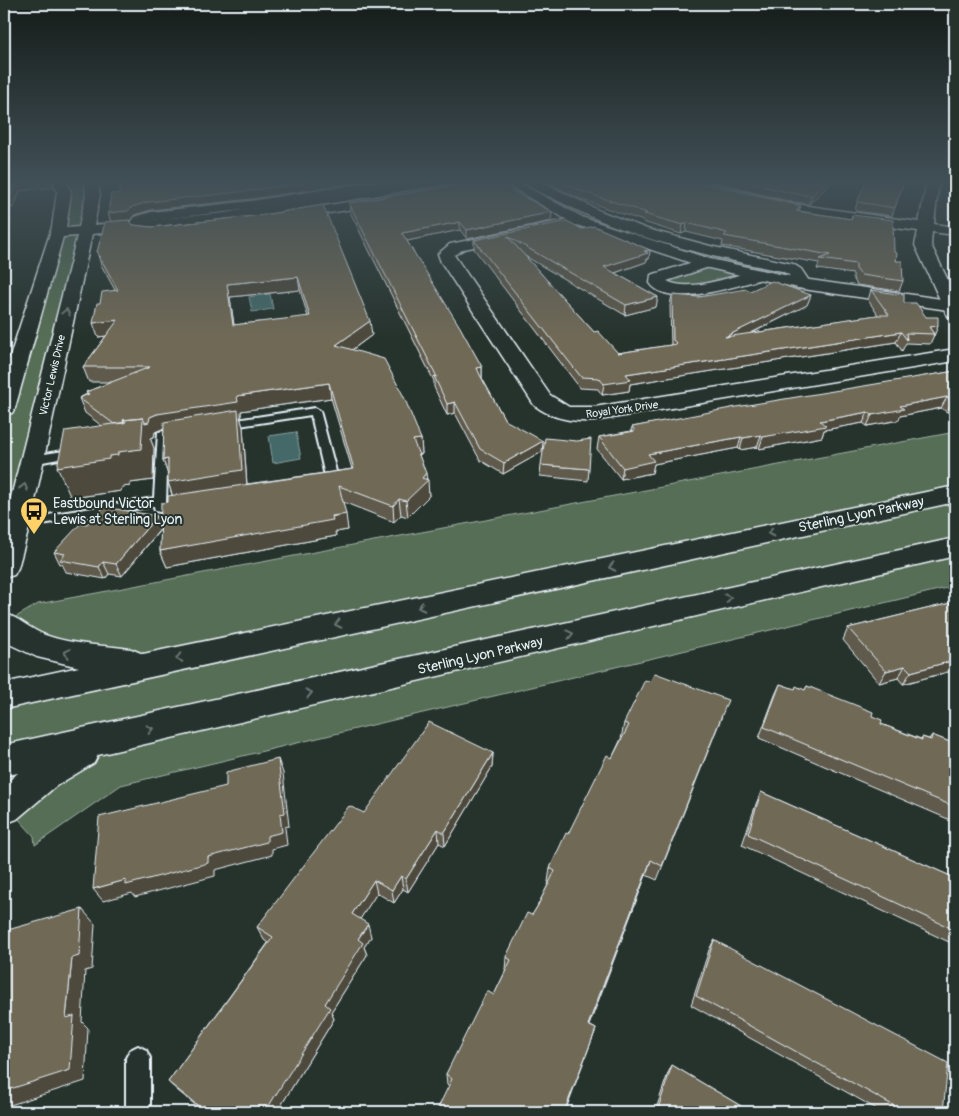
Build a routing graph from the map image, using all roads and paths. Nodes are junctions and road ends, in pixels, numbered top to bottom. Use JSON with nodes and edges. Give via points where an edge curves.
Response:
{"nodes":[{"id":1,"x":58,"y":233,"type":"edge"},
{"id":2,"x":85,"y":233,"type":"edge"},
{"id":3,"x":521,"y":233,"type":"edge"},
{"id":4,"x":616,"y":233,"type":"edge"},
{"id":5,"x":649,"y":233,"type":"edge"},
{"id":6,"x":924,"y":233,"type":"edge"},
{"id":7,"x":706,"y":263,"type":"junction"},
{"id":8,"x":756,"y":275,"type":"junction"},
{"id":9,"x":803,"y":284,"type":"junction"},
{"id":10,"x":954,"y":308,"type":"edge"},
{"id":11,"x":955,"y":356,"type":"edge"},
{"id":12,"x":4,"y":408,"type":"edge"},
{"id":13,"x":93,"y":451,"type":"edge"},
{"id":14,"x":32,"y":460,"type":"junction"},
{"id":15,"x":955,"y":494,"type":"edge"},
{"id":16,"x":160,"y":501,"type":"junction"},
{"id":17,"x":17,"y":524,"type":"junction"},
{"id":18,"x":955,"y":547,"type":"edge"},
{"id":19,"x":4,"y":568,"type":"edge"},
{"id":20,"x":4,"y":624,"type":"edge"},
{"id":21,"x":150,"y":664,"type":"junction"},
{"id":22,"x":4,"y":696,"type":"edge"},
{"id":23,"x":103,"y":740,"type":"junction"},
{"id":24,"x":4,"y":761,"type":"edge"},
{"id":25,"x":4,"y":807,"type":"edge"},
{"id":26,"x":138,"y":1058,"type":"dead end"},
{"id":27,"x":138,"y":1112,"type":"edge"}],
"edges":[{"from":1,"to":12,"type":"street"},
{"from":14,"to":2,"type":"street","name":"Victor Lewis Drive","one_way":true},
{"from":3,"to":11,"type":"street","name":"Royal York Drive","via":[[455,247],[446,254],[542,400],[564,414],[594,414]]},
{"from":4,"to":7,"type":"street"},
{"from":5,"to":9,"type":"street","via":[[710,251],[787,267]]},
{"from":6,"to":10,"type":"street","via":[[923,245]]},
{"from":7,"to":8,"type":"street"},
{"from":7,"to":8,"type":"street","via":[[657,278],[658,283],[665,289],[685,290]]},
{"from":8,"to":9,"type":"street"},
{"from":9,"to":10,"type":"street"},
{"from":13,"to":14,"type":"lane"},
{"from":17,"to":14,"type":"street","name":"Victor Lewis Drive","one_way":true},
{"from":15,"to":21,"type":"street","name":"Sterling Lyon Parkway","one_way":true},
{"from":16,"to":16,"type":"lane","via":[[160,508],[332,479],[315,411],[162,434],[156,442]]},
{"from":16,"to":17,"type":"lane"},
{"from":17,"to":19,"type":"street","name":"Victor Lewis Drive"},
{"from":23,"to":18,"type":"street","name":"Sterling Lyon Parkway","one_way":true},
{"from":21,"to":20,"type":"street","one_way":true,"via":[[38,647]]},
{"from":21,"to":22,"type":"street","name":"Sterling Lyon Parkway"},
{"from":23,"to":24,"type":"street","name":"Sterling Lyon Parkway"},
{"from":23,"to":25,"type":"street","via":[[43,775]]},
{"from":26,"to":27,"type":"lane"}]}
